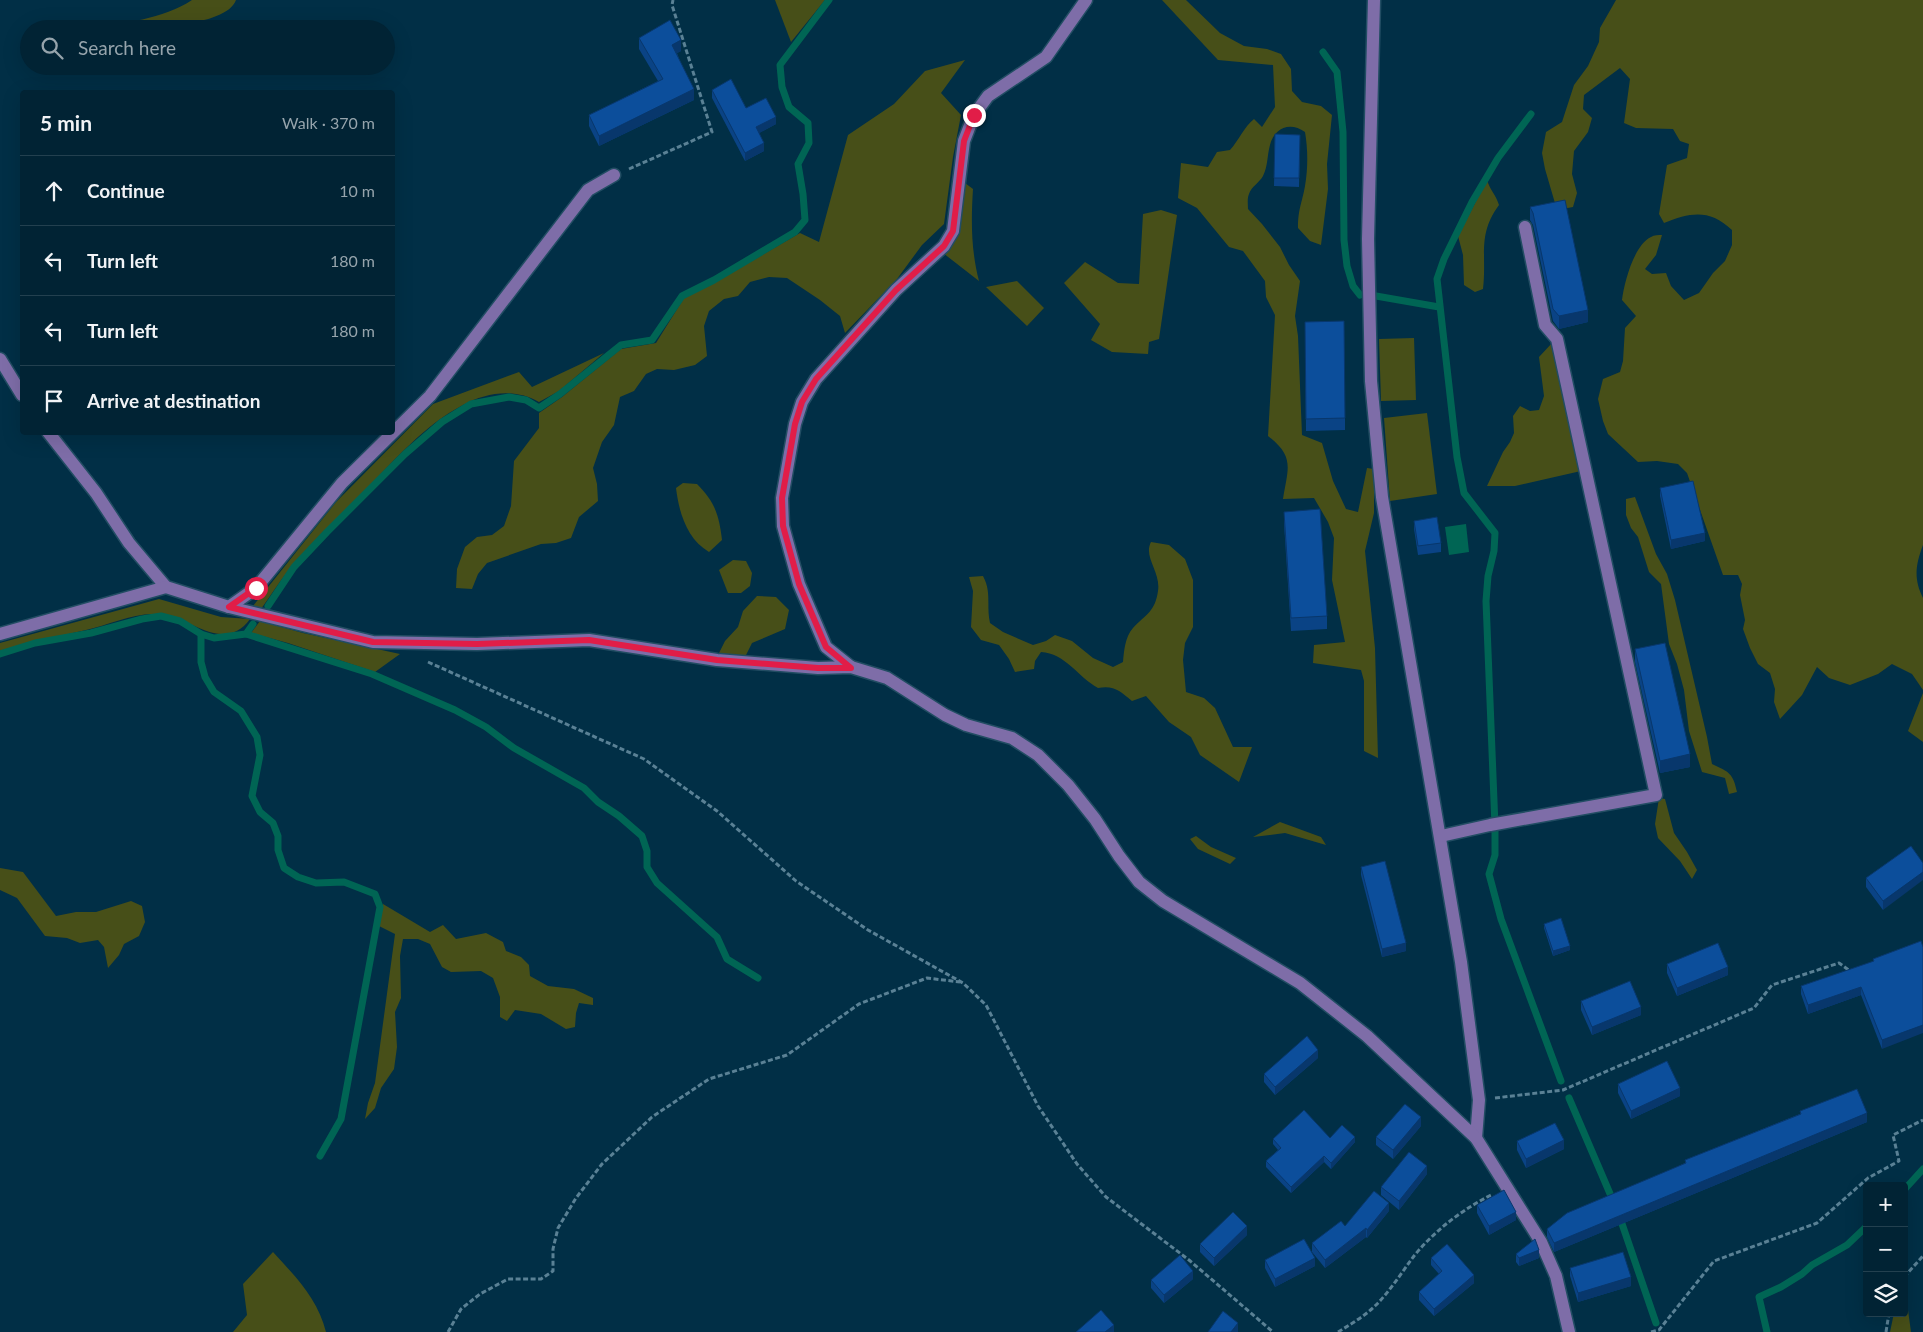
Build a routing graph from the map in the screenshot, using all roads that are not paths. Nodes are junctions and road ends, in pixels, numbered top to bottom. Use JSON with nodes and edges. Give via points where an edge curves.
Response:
{"nodes":[{"id":1,"x":1086,"y":0,"type":"edge"},
{"id":2,"x":1374,"y":0,"type":"edge"},
{"id":3,"x":614,"y":176,"type":"road end"},
{"id":4,"x":1525,"y":227,"type":"dead end"},
{"id":5,"x":0,"y":359,"type":"edge"},
{"id":6,"x":20,"y":392,"type":"edge"},
{"id":7,"x":395,"y":431,"type":"edge"},
{"id":8,"x":50,"y":435,"type":"edge"},
{"id":9,"x":391,"y":435,"type":"edge"},
{"id":10,"x":166,"y":587,"type":"junction"},
{"id":11,"x":229,"y":607,"type":"junction"},
{"id":12,"x":0,"y":634,"type":"edge"},
{"id":13,"x":851,"y":668,"type":"junction"},
{"id":14,"x":1441,"y":836,"type":"junction"},
{"id":15,"x":1476,"y":1138,"type":"junction"},
{"id":16,"x":1569,"y":1332,"type":"edge"}],
"edges":[{"from":1,"to":13,"type":"street","via":[[1046,57],[988,96],[974,115],[964,141],[953,231],[944,246],[896,290],[816,379],[802,402],[782,498],[783,526],[799,584],[826,647]]},
{"from":2,"to":14,"type":"street","via":[[1368,239],[1371,381],[1382,497]]},
{"from":3,"to":7,"type":"street","via":[[588,190],[430,396]]},
{"from":4,"to":14,"type":"street","via":[[1544,325],[1557,339],[1656,795]]},
{"from":5,"to":6,"type":"street"},
{"from":8,"to":10,"type":"street","via":[[96,492],[129,543]]},
{"from":9,"to":11,"type":"street","via":[[342,483],[256,588]]},
{"from":10,"to":11,"type":"street"},
{"from":10,"to":12,"type":"street"},
{"from":11,"to":13,"type":"street","via":[[373,642],[477,644],[589,640],[717,660]]},
{"from":13,"to":15,"type":"street","via":[[887,678],[945,715],[966,725],[1012,738],[1038,755],[1068,785],[1139,882],[1163,901],[1300,983],[1367,1036]]},
{"from":14,"to":15,"type":"street","via":[[1479,1100]]},
{"from":15,"to":16,"type":"street","via":[[1541,1242],[1556,1276]]}]}
